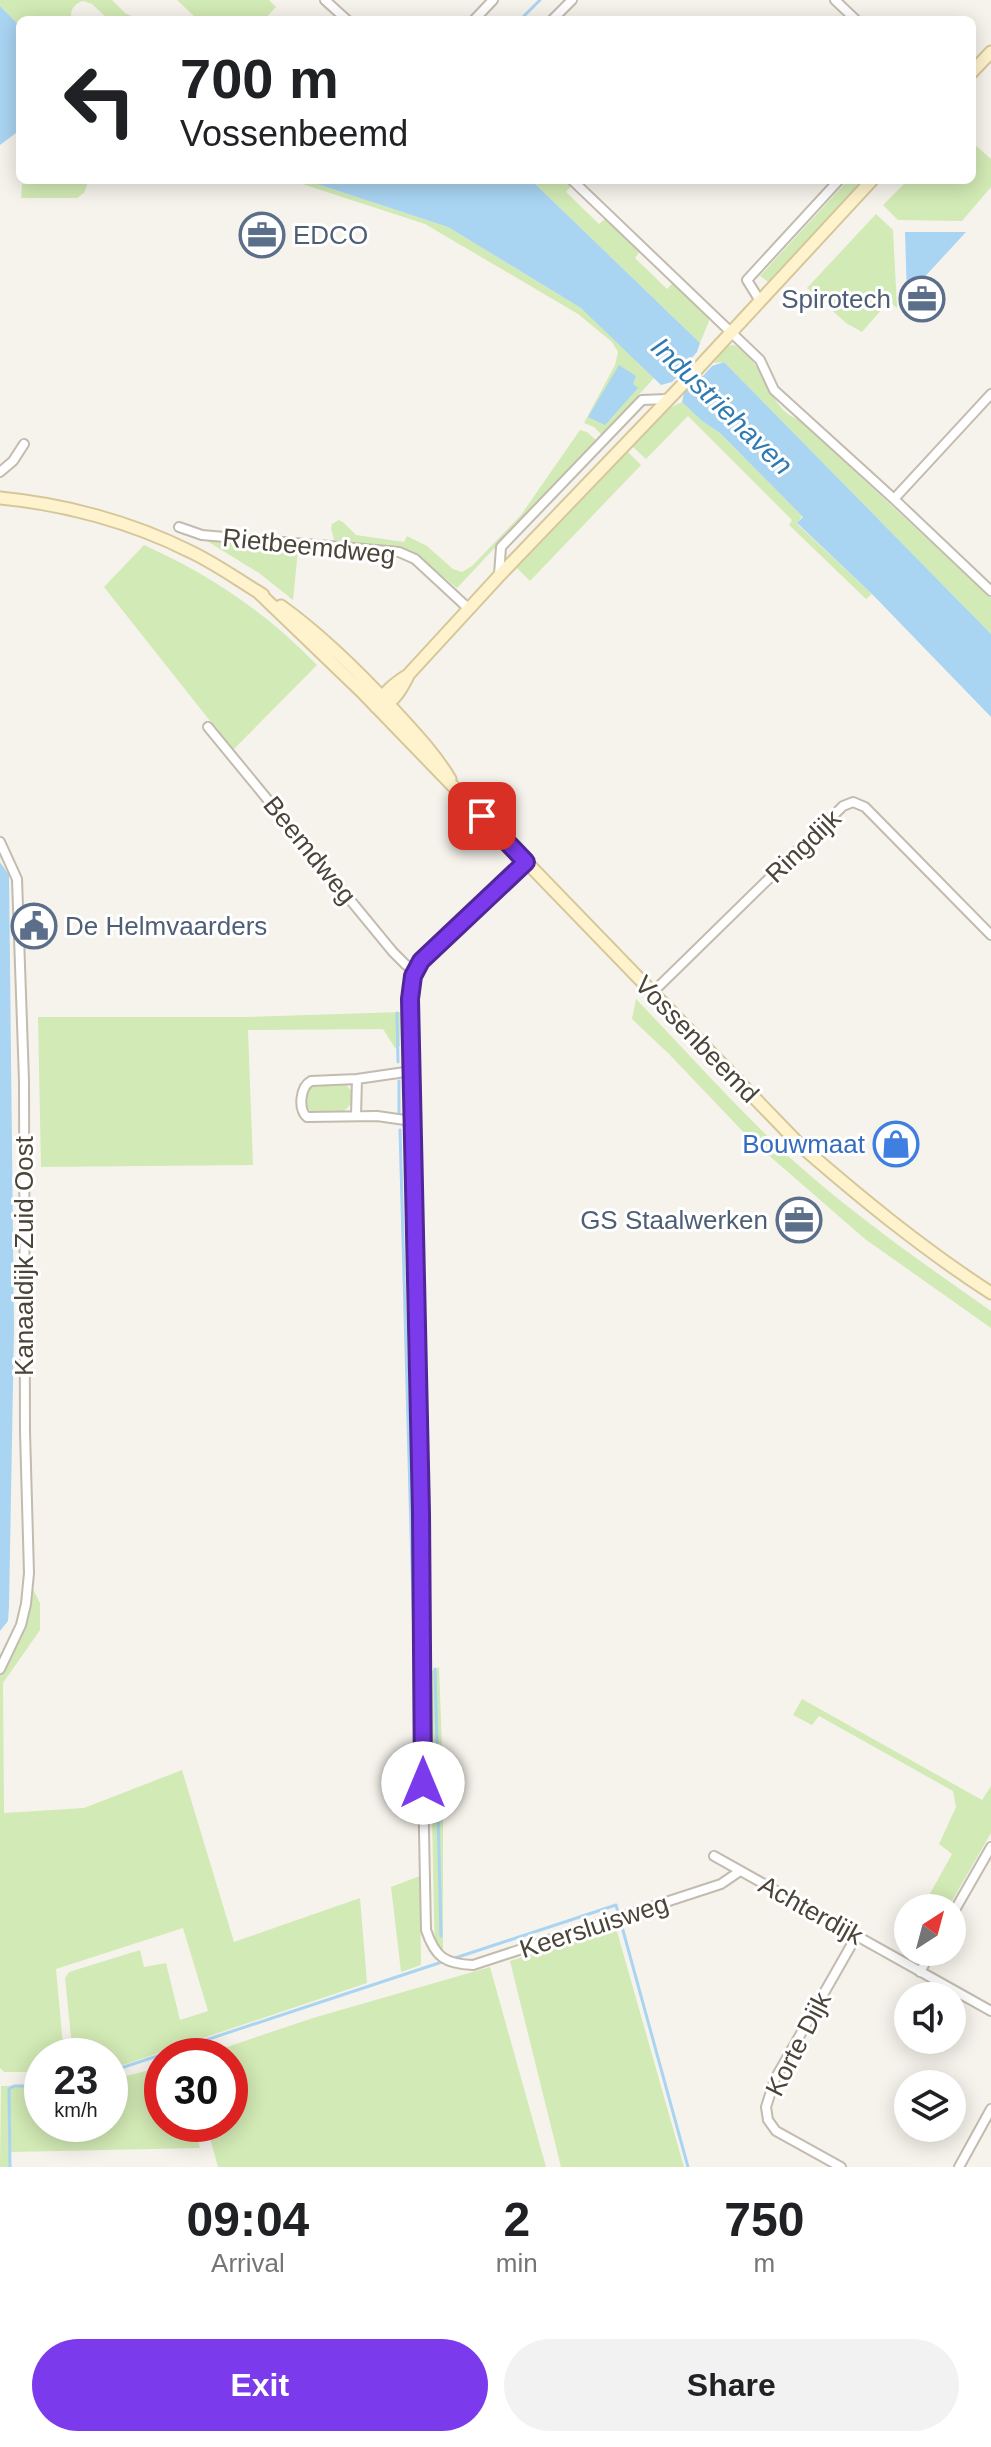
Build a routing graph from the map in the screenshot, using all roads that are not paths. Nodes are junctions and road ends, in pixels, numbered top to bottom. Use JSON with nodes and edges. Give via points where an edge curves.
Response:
{"nodes":[{"id":1,"x":325,"y":0,"type":"edge"},
{"id":2,"x":493,"y":0,"type":"edge"},
{"id":3,"x":572,"y":0,"type":"edge"},
{"id":4,"x":835,"y":0,"type":"edge"},
{"id":5,"x":343,"y":16,"type":"edge"},
{"id":6,"x":478,"y":16,"type":"edge"},
{"id":7,"x":556,"y":16,"type":"edge"},
{"id":8,"x":852,"y":16,"type":"edge"},
{"id":9,"x":991,"y":52,"type":"edge"},
{"id":10,"x":976,"y":68,"type":"edge"},
{"id":11,"x":576,"y":184,"type":"edge"},
{"id":12,"x":835,"y":184,"type":"edge"},
{"id":13,"x":868,"y":184,"type":"edge"},
{"id":14,"x":760,"y":301,"type":"junction"},
{"id":15,"x":730,"y":332,"type":"junction"},
{"id":16,"x":991,"y":394,"type":"edge"},
{"id":17,"x":667,"y":399,"type":"junction"},
{"id":18,"x":603,"y":441,"type":"junction"},
{"id":19,"x":24,"y":444,"type":"dead end"},
{"id":20,"x":616,"y":454,"type":"junction"},
{"id":21,"x":0,"y":472,"type":"edge"},
{"id":22,"x":0,"y":498,"type":"edge"},
{"id":23,"x":894,"y":499,"type":"junction"},
{"id":24,"x":179,"y":527,"type":"dead end"},
{"id":25,"x":499,"y":576,"type":"junction"},
{"id":26,"x":991,"y":591,"type":"edge"},
{"id":27,"x":469,"y":609,"type":"junction"},
{"id":28,"x":382,"y":702,"type":"junction"},
{"id":29,"x":208,"y":727,"type":"dead end"},
{"id":30,"x":0,"y":842,"type":"edge"},
{"id":31,"x":526,"y":862,"type":"junction"},
{"id":32,"x":991,"y":935,"type":"edge"},
{"id":33,"x":416,"y":968,"type":"junction"},
{"id":34,"x":652,"y":993,"type":"junction"},
{"id":35,"x":412,"y":1071,"type":"junction"},
{"id":36,"x":357,"y":1079,"type":"junction"},
{"id":37,"x":356,"y":1116,"type":"junction"},
{"id":38,"x":412,"y":1121,"type":"junction"},
{"id":39,"x":991,"y":1293,"type":"edge"},
{"id":40,"x":0,"y":1669,"type":"edge"},
{"id":41,"x":991,"y":1847,"type":"edge"},
{"id":42,"x":714,"y":1856,"type":"dead end"},
{"id":43,"x":740,"y":1871,"type":"junction"},
{"id":44,"x":964,"y":1894,"type":"edge"},
{"id":45,"x":857,"y":1935,"type":"junction"},
{"id":46,"x":923,"y":1966,"type":"edge"},
{"id":47,"x":920,"y":1972,"type":"junction"},
{"id":48,"x":991,"y":2011,"type":"edge"},
{"id":49,"x":991,"y":2109,"type":"edge"},
{"id":50,"x":841,"y":2167,"type":"edge"},
{"id":51,"x":959,"y":2167,"type":"edge"}],
"edges":[{"from":1,"to":5,"type":"street"},
{"from":2,"to":6,"type":"street"},
{"from":3,"to":7,"type":"street"},
{"from":4,"to":8,"type":"street"},
{"from":9,"to":10,"type":"main road"},
{"from":11,"to":15,"type":"street"},
{"from":12,"to":14,"type":"street","via":[[747,280]]},
{"from":13,"to":14,"type":"main road"},
{"from":14,"to":15,"type":"main road"},
{"from":15,"to":17,"type":"main road"},
{"from":15,"to":23,"type":"street","via":[[760,360],[774,390]]},
{"from":16,"to":23,"type":"street"},
{"from":17,"to":18,"type":"street","via":[[642,400]]},
{"from":17,"to":20,"type":"main road"},
{"from":18,"to":20,"type":"street"},
{"from":18,"to":25,"type":"street","via":[[501,547]]},
{"from":19,"to":21,"type":"street"},
{"from":20,"to":25,"type":"main road"},
{"from":22,"to":28,"type":"main road","name":"Vossenbeemd","via":[[61,507],[193,552],[315,632]]},
{"from":23,"to":26,"type":"street"},
{"from":24,"to":27,"type":"street","name":"Rietbeemdweg","via":[[202,535],[399,552],[421,564]]},
{"from":25,"to":27,"type":"main road"},
{"from":27,"to":28,"type":"main road","via":[[408,675],[400,691]]},
{"from":28,"to":31,"type":"main road","name":"Vossenbeemd","via":[[459,794]]},
{"from":29,"to":33,"type":"street","name":"Beemdweg","via":[[393,952]]},
{"from":30,"to":40,"type":"street","name":"Kanaaldijk Zuid Oost","via":[[17,879],[29,1573],[21,1625]]},
{"from":31,"to":33,"type":"street"},
{"from":31,"to":34,"type":"main road","name":"Vossenbeemd"},
{"from":32,"to":34,"type":"street","name":"Ringdijk","via":[[865,807],[853,802]]},
{"from":33,"to":35,"type":"street","via":[[410,999]]},
{"from":34,"to":39,"type":"main road","name":"Vossenbeemd","via":[[801,1146],[870,1206]]},
{"from":35,"to":36,"type":"street"},
{"from":35,"to":38,"type":"street"},
{"from":36,"to":37,"type":"street"},
{"from":36,"to":37,"type":"street","via":[[311,1081],[302,1099],[307,1117]]},
{"from":37,"to":38,"type":"street"},
{"from":38,"to":43,"type":"street","name":"Keersluisweg","via":[[426,1930],[431,1943],[444,1959],[473,1965],[721,1884]]},
{"from":41,"to":44,"type":"street"},
{"from":42,"to":43,"type":"street","name":"Achterdijk"},
{"from":43,"to":45,"type":"street","name":"Achterdijk"},
{"from":45,"to":47,"type":"street","name":"Achterdijk"},
{"from":45,"to":50,"type":"street","name":"Korte Dijk","via":[[775,2079],[766,2107],[776,2131]]},
{"from":46,"to":47,"type":"street"},
{"from":47,"to":48,"type":"street","name":"Achterdijk"},
{"from":49,"to":51,"type":"street"}]}
